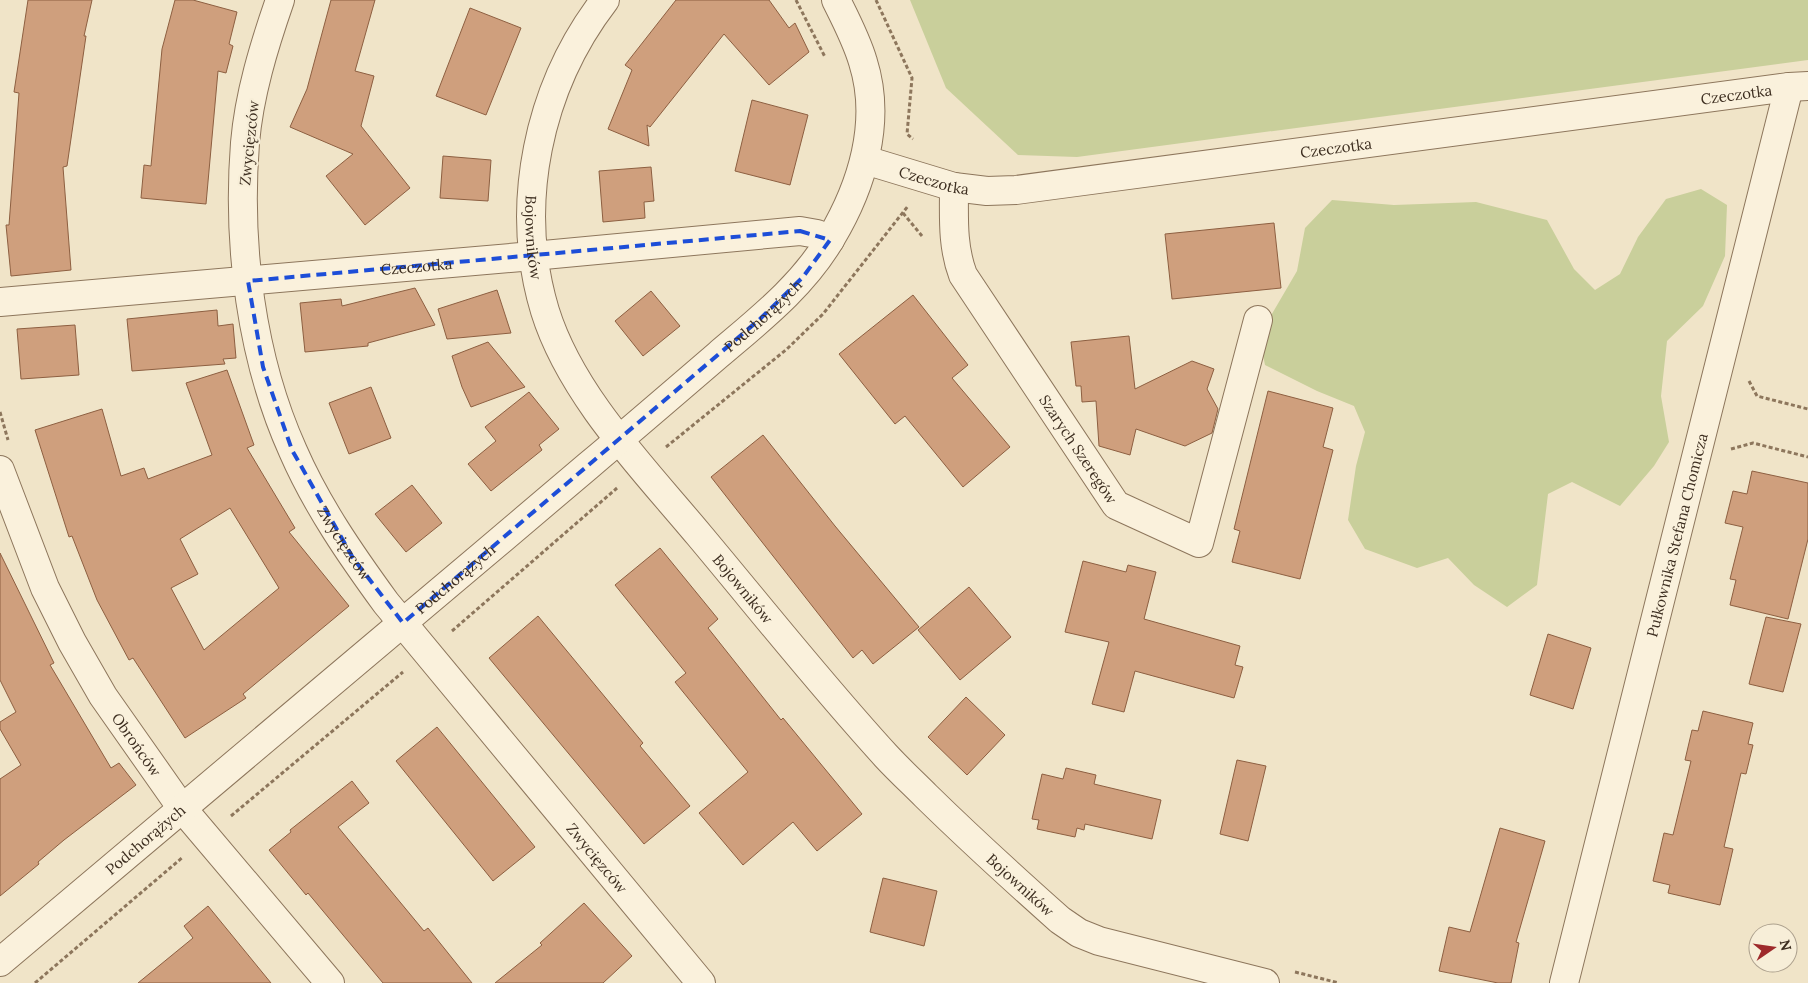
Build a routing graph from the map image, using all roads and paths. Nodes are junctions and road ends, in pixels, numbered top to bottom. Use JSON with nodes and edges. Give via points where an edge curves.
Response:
{"nodes":[{"id":1,"x":280,"y":0,"type":"edge"},
{"id":2,"x":605,"y":0,"type":"edge"},
{"id":3,"x":796,"y":0,"type":"edge"},
{"id":4,"x":836,"y":0,"type":"edge"},
{"id":5,"x":876,"y":0,"type":"edge"},
{"id":6,"x":828,"y":65,"type":"dead end"},
{"id":7,"x":1798,"y":86,"type":"edge"},
{"id":8,"x":919,"y":145,"type":"dead end"},
{"id":9,"x":865,"y":160,"type":"junction"},
{"id":10,"x":954,"y":187,"type":"junction"},
{"id":11,"x":909,"y":205,"type":"dead end"},
{"id":12,"x":830,"y":240,"type":"junction"},
{"id":13,"x":533,"y":256,"type":"junction"},
{"id":14,"x":248,"y":281,"type":"junction"},
{"id":15,"x":0,"y":302,"type":"edge"},
{"id":16,"x":1258,"y":320,"type":"dead end"},
{"id":17,"x":620,"y":439,"type":"junction"},
{"id":18,"x":642,"y":467,"type":"junction"},
{"id":19,"x":0,"y":470,"type":"edge"},
{"id":20,"x":404,"y":623,"type":"junction"},
{"id":21,"x":426,"y":651,"type":"junction"},
{"id":22,"x":182,"y":808,"type":"junction"},
{"id":23,"x":206,"y":837,"type":"junction"},
{"id":24,"x":0,"y":962,"type":"edge"},
{"id":25,"x":1292,"y":971,"type":"dead end"},
{"id":26,"x":35,"y":983,"type":"edge"},
{"id":27,"x":330,"y":983,"type":"edge"},
{"id":28,"x":701,"y":983,"type":"edge"},
{"id":29,"x":1265,"y":983,"type":"edge"},
{"id":30,"x":1338,"y":983,"type":"edge"},
{"id":31,"x":1564,"y":983,"type":"edge"}],
"edges":[{"from":1,"to":14,"type":"street","name":"Zwycięzców","via":[[257,77],[245,143],[243,201]]},
{"from":2,"to":13,"type":"street","name":"Bojowników","via":[[582,31],[557,80],[544,116],[535,160],[531,228]]},
{"from":3,"to":6,"type":"path"},
{"from":4,"to":9,"type":"street","name":"Podchorążych","via":[[863,62],[867,80],[870,128]]},
{"from":5,"to":8,"type":"path","via":[[912,78],[907,134]]},
{"from":7,"to":10,"type":"street","name":"Czeczotka","via":[[1016,190]]},
{"from":7,"to":31,"type":"street","name":"Pułkownika Stefana Chomicza"},
{"from":9,"to":10,"type":"street","name":"Czeczotka"},
{"from":9,"to":12,"type":"street","name":"Podchorążych","via":[[853,194]]},
{"from":10,"to":16,"type":"street","name":"Szarych Szeregów","via":[[954,240],[956,258],[963,275],[1116,505],[1199,542]]},
{"from":11,"to":18,"type":"path","via":[[823,314],[787,350]]},
{"from":12,"to":13,"type":"street","name":"Czeczotka","via":[[800,231]]},
{"from":12,"to":17,"type":"street","name":"Podchorążych","via":[[779,303]]},
{"from":13,"to":14,"type":"street","name":"Czeczotka"},
{"from":13,"to":17,"type":"street","name":"Bojowników","via":[[546,315],[560,350],[576,380]]},
{"from":14,"to":15,"type":"street","name":"Czeczotka"},
{"from":14,"to":20,"type":"street","name":"Zwycięzców","via":[[263,367],[292,450],[353,558]]},
{"from":17,"to":18,"type":"street","name":"Bojowników"},
{"from":17,"to":20,"type":"street","name":"Podchorążych"},
{"from":18,"to":21,"type":"path"},
{"from":18,"to":29,"type":"street","name":"Bojowników","via":[[888,758],[1060,920],[1079,933],[1100,941]]},
{"from":19,"to":22,"type":"street","name":"Obrońców","via":[[45,588],[72,642],[103,696]]},
{"from":20,"to":21,"type":"street","name":"Zwycięzców"},
{"from":20,"to":22,"type":"street","name":"Podchorążych"},
{"from":21,"to":23,"type":"path"},
{"from":21,"to":28,"type":"street","name":"Zwycięzców"},
{"from":22,"to":23,"type":"street","name":"Obrońców"},
{"from":22,"to":24,"type":"street","name":"Podchorążych"},
{"from":23,"to":26,"type":"path"},
{"from":23,"to":27,"type":"street","name":"Obrońców"},
{"from":25,"to":30,"type":"path"}]}
